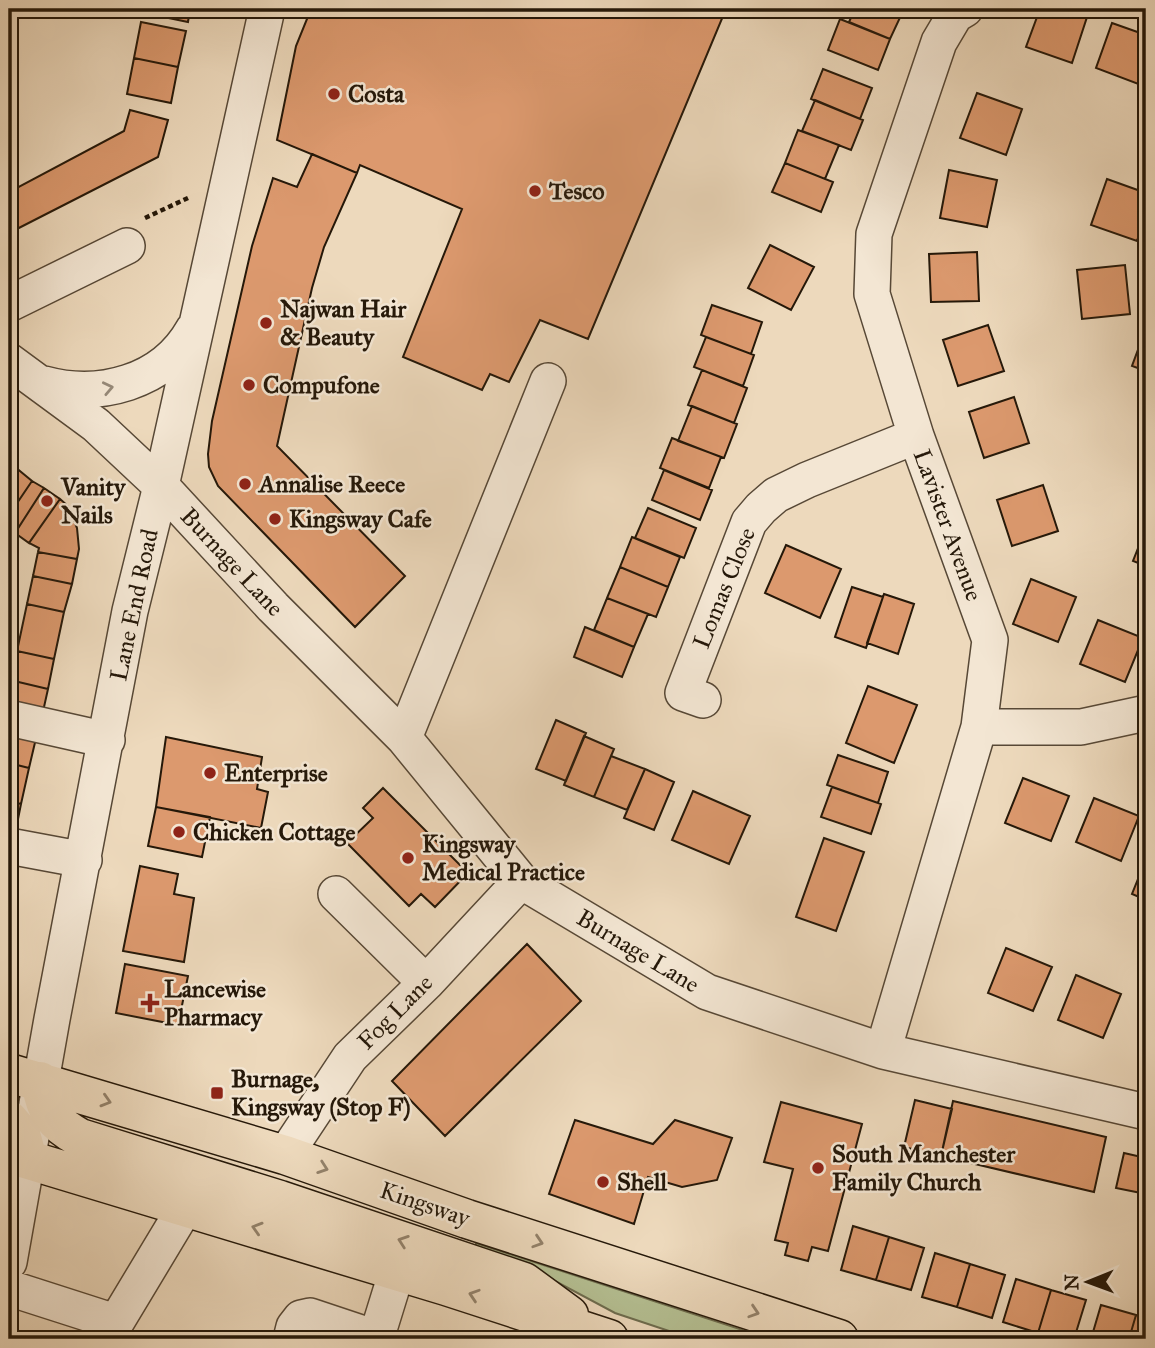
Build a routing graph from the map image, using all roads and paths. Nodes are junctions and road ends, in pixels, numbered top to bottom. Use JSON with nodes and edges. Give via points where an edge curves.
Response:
{"nodes":[{"id":1,"x":267,"y":9,"type":"edge"},
{"id":2,"x":965,"y":9,"type":"edge"},
{"id":3,"x":228,"y":179,"type":"junction"},
{"id":4,"x":127,"y":246,"type":"joint"},
{"id":5,"x":9,"y":304,"type":"edge"},
{"id":6,"x":195,"y":327,"type":"junction"},
{"id":7,"x":9,"y":361,"type":"edge"},
{"id":8,"x":548,"y":382,"type":"dead end"},
{"id":9,"x":40,"y":383,"type":"junction"},
{"id":10,"x":916,"y":436,"type":"junction"},
{"id":11,"x":161,"y":486,"type":"junction"},
{"id":12,"x":703,"y":700,"type":"dead end"},
{"id":13,"x":1146,"y":713,"type":"edge"},
{"id":14,"x":9,"y":718,"type":"edge"},
{"id":15,"x":979,"y":727,"type":"junction"},
{"id":16,"x":404,"y":738,"type":"junction"},
{"id":17,"x":107,"y":740,"type":"junction"},
{"id":18,"x":9,"y":846,"type":"edge"},
{"id":19,"x":84,"y":860,"type":"junction"},
{"id":20,"x":521,"y":881,"type":"junction"},
{"id":21,"x":336,"y":894,"type":"dead end"},
{"id":22,"x":426,"y":983,"type":"junction"},
{"id":23,"x":883,"y":1051,"type":"junction"},
{"id":24,"x":24,"y":1077,"type":"edge"},
{"id":25,"x":1146,"y":1112,"type":"edge"},
{"id":26,"x":9,"y":1120,"type":"edge"},
{"id":27,"x":285,"y":1155,"type":"junction"},
{"id":28,"x":18,"y":1157,"type":"edge"},
{"id":29,"x":190,"y":1191,"type":"junction"},
{"id":30,"x":467,"y":1219,"type":"junction"},
{"id":31,"x":454,"y":1258,"type":"junction"},
{"id":32,"x":9,"y":1262,"type":"edge"},
{"id":33,"x":397,"y":1271,"type":"junction"},
{"id":34,"x":9,"y":1288,"type":"edge"},
{"id":35,"x":110,"y":1330,"type":"edge"},
{"id":36,"x":601,"y":1337,"type":"edge"},
{"id":37,"x":290,"y":1339,"type":"edge"},
{"id":38,"x":376,"y":1339,"type":"edge"},
{"id":39,"x":839,"y":1339,"type":"edge"}],
"edges":[{"from":1,"to":3,"type":"street","name":"Lane End Road"},
{"from":2,"to":10,"type":"street","name":"Lavister Avenue","via":[[955,15],[939,42],[874,234],[872,294]]},
{"from":3,"to":4,"type":"path","via":[[128,225]]},
{"from":3,"to":6,"type":"street","name":"Lane End Road"},
{"from":4,"to":5,"type":"street"},
{"from":9,"to":6,"type":"street","name":"Burnage Lane","one_way":true,"via":[[88,390],[129,382],[178,353]]},
{"from":6,"to":11,"type":"street","name":"Lane End Road"},
{"from":7,"to":9,"type":"street","name":"Burnage Lane"},
{"from":8,"to":16,"type":"street"},
{"from":9,"to":11,"type":"street","name":"Burnage Lane","via":[[96,425]]},
{"from":10,"to":12,"type":"street","name":"Lomas Close","via":[[776,495],[749,522],[683,693]]},
{"from":10,"to":15,"type":"street","name":"Lavister Avenue","via":[[990,640]]},
{"from":11,"to":16,"type":"street","name":"Burnage Lane"},
{"from":11,"to":17,"type":"street","name":"Lane End Road","via":[[132,604]]},
{"from":13,"to":15,"type":"street","via":[[1081,727]]},
{"from":14,"to":17,"type":"street"},
{"from":15,"to":23,"type":"street","name":"Lavister Avenue"},
{"from":16,"to":20,"type":"street","name":"Burnage Lane"},
{"from":17,"to":19,"type":"street","name":"Lane End Road"},
{"from":18,"to":19,"type":"street"},
{"from":19,"to":24,"type":"street","name":"Lane End Road"},
{"from":20,"to":22,"type":"street","name":"Fog Lane"},
{"from":20,"to":23,"type":"street","name":"Burnage Lane","via":[[707,992]]},
{"from":21,"to":22,"type":"street"},
{"from":22,"to":27,"type":"street","name":"Fog Lane","via":[[350,1057]]},
{"from":23,"to":25,"type":"street","name":"Burnage Lane"},
{"from":24,"to":27,"type":"highway","name":"Kingsway","one_way":true},
{"from":24,"to":28,"type":"street"},
{"from":24,"to":29,"type":"highway","via":[[62,1128]]},
{"from":26,"to":28,"type":"highway","via":[[20,1134]]},
{"from":27,"to":30,"type":"highway","name":"Kingsway","one_way":true},
{"from":28,"to":29,"type":"highway"},
{"from":28,"to":32,"type":"street"},
{"from":31,"to":29,"type":"highway","one_way":true,"via":[[280,1200]]},
{"from":33,"to":29,"type":"highway","one_way":true},
{"from":29,"to":35,"type":"street"},
{"from":30,"to":31,"type":"highway"},
{"from":30,"to":39,"type":"highway","name":"Kingsway","one_way":true},
{"from":31,"to":36,"type":"highway","via":[[524,1282]]},
{"from":36,"to":33,"type":"highway","one_way":true},
{"from":33,"to":38,"type":"street"},
{"from":34,"to":35,"type":"street"},
{"from":37,"to":38,"type":"street","via":[[301,1318],[310,1316]]}]}
